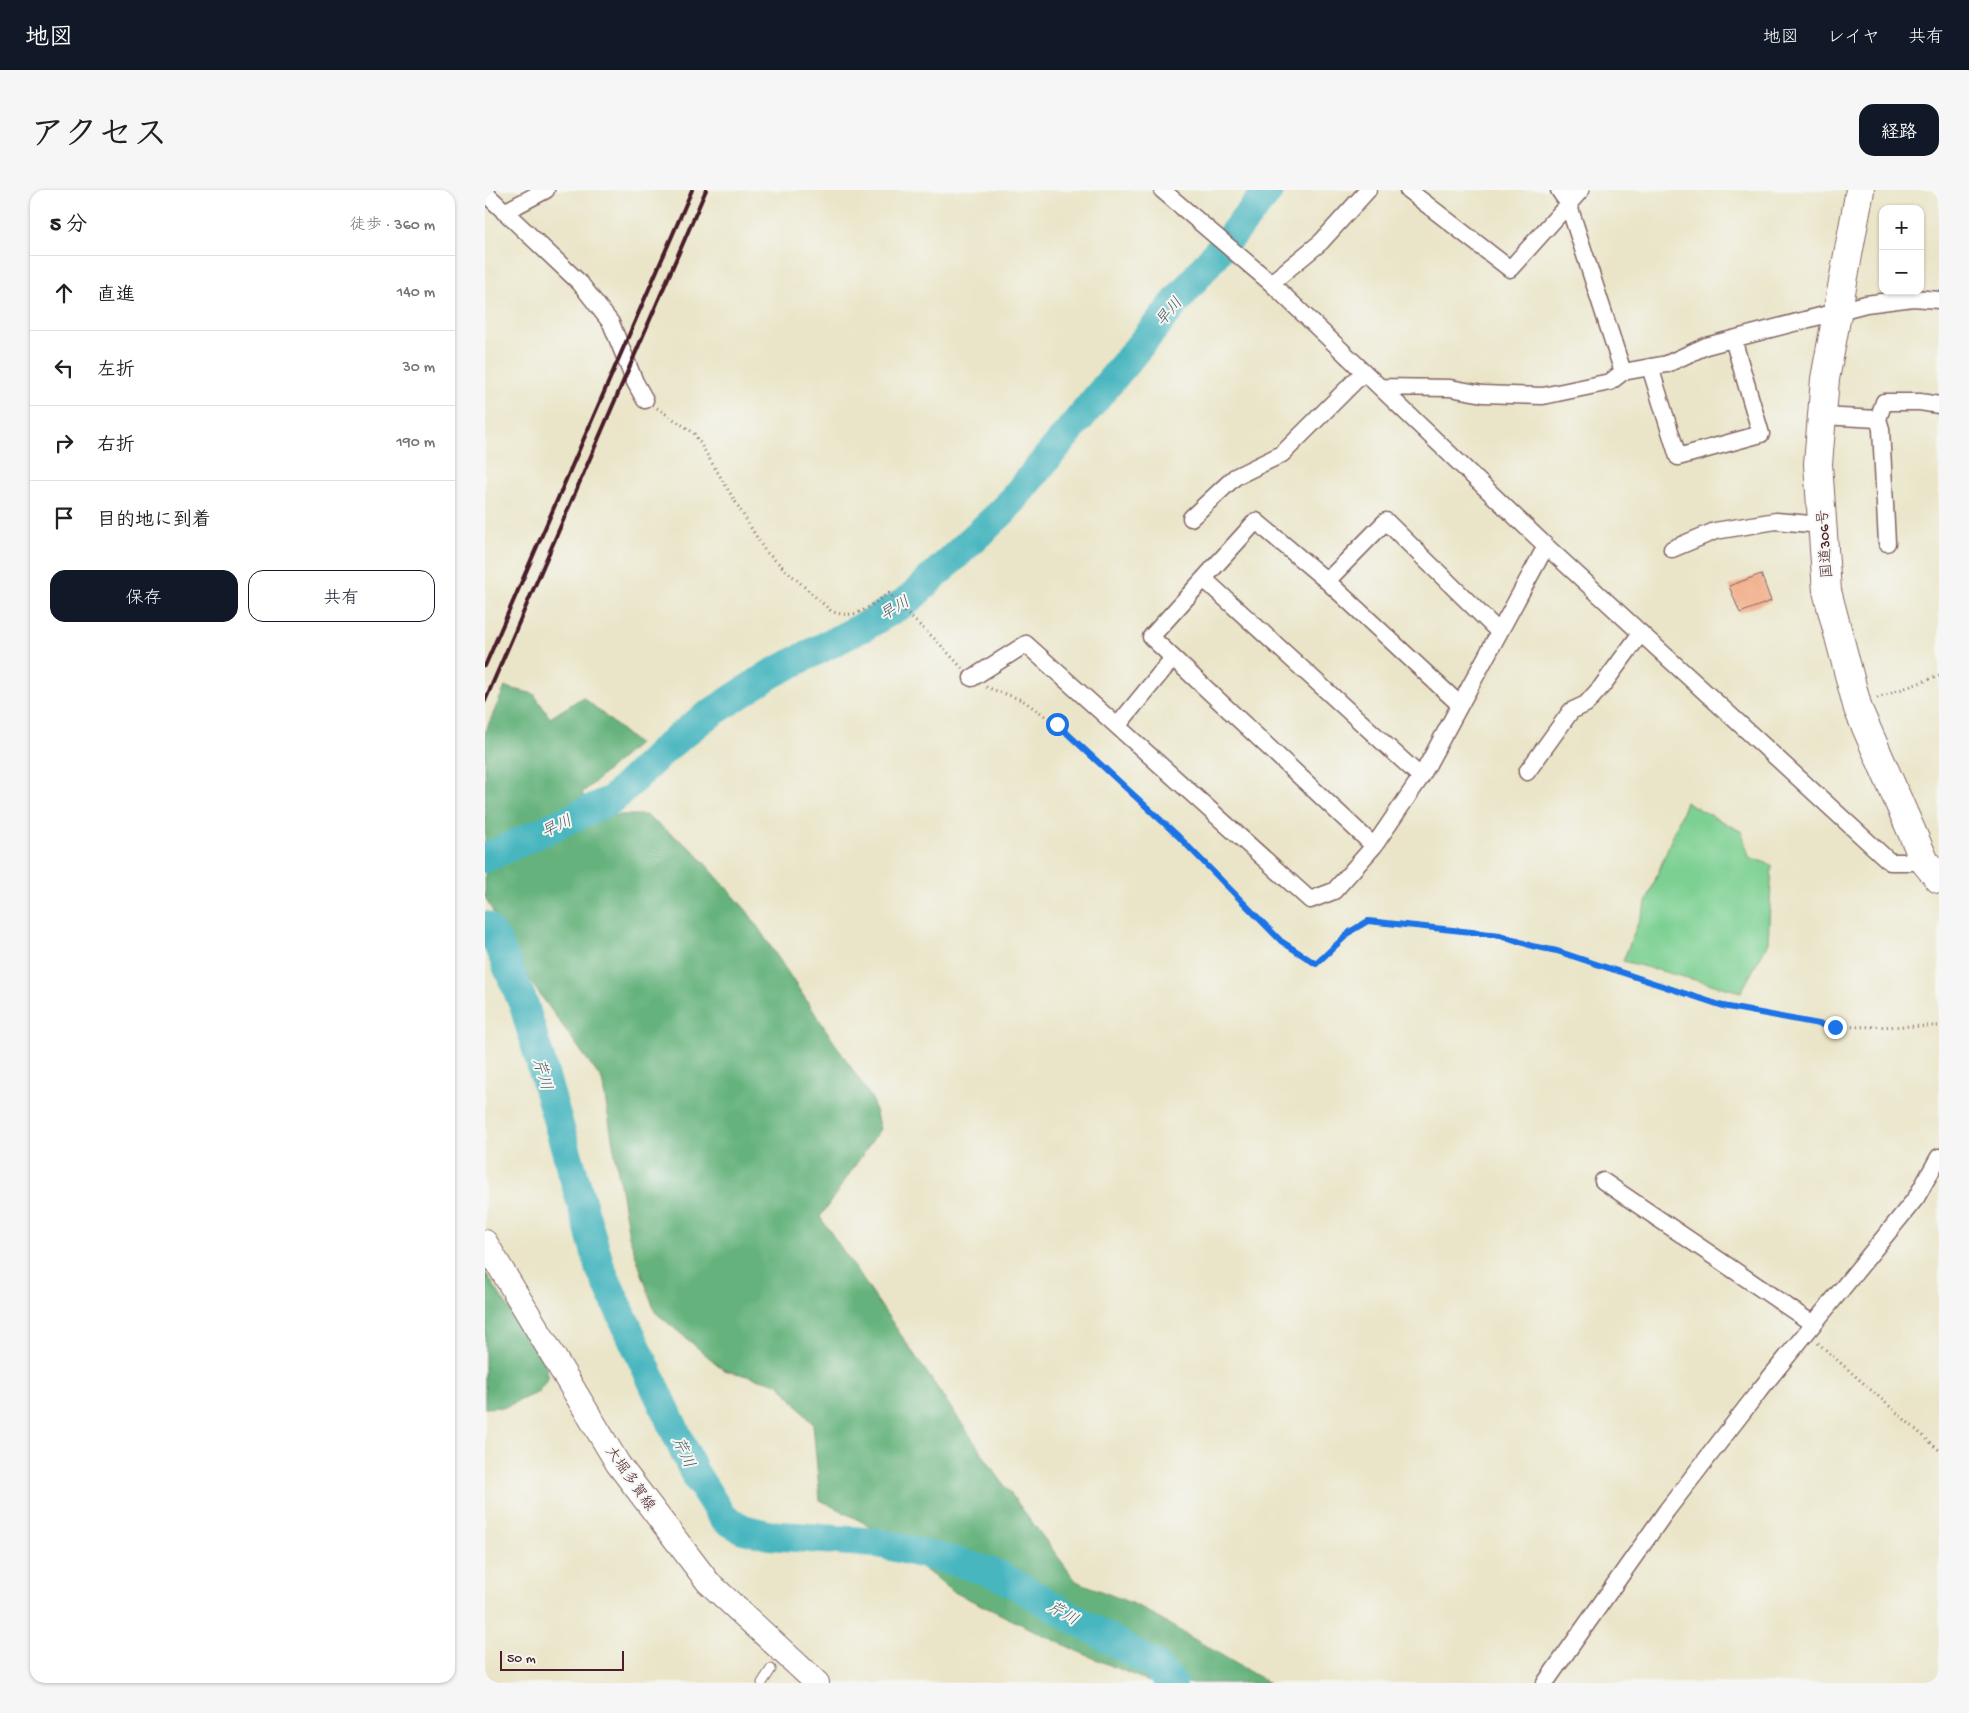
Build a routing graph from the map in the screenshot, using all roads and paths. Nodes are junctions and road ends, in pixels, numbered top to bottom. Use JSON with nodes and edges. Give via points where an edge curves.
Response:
{"nodes":[{"id":1,"x":546,"y":190,"type":"edge"},
{"id":2,"x":1162,"y":190,"type":"edge"},
{"id":3,"x":1368,"y":190,"type":"edge"},
{"id":4,"x":1408,"y":190,"type":"edge"},
{"id":5,"x":1581,"y":190,"type":"edge"},
{"id":6,"x":1860,"y":190,"type":"edge"},
{"id":7,"x":485,"y":193,"type":"edge"},
{"id":8,"x":1564,"y":196,"type":"edge"},
{"id":9,"x":505,"y":212,"type":"junction"},
{"id":10,"x":1271,"y":283,"type":"junction"},
{"id":11,"x":1939,"y":300,"type":"edge"},
{"id":12,"x":1837,"y":313,"type":"junction"},
{"id":13,"x":1733,"y":340,"type":"junction"},
{"id":14,"x":1650,"y":367,"type":"junction"},
{"id":15,"x":1364,"y":372,"type":"junction"},
{"id":16,"x":1623,"y":372,"type":"junction"},
{"id":17,"x":1380,"y":388,"type":"junction"},
{"id":18,"x":645,"y":400,"type":"joint"},
{"id":19,"x":1939,"y":405,"type":"edge"},
{"id":20,"x":1822,"y":416,"type":"junction"},
{"id":21,"x":1878,"y":419,"type":"junction"},
{"id":22,"x":1191,"y":518,"type":"dead end"},
{"id":23,"x":1822,"y":525,"type":"junction"},
{"id":24,"x":1887,"y":543,"type":"dead end"},
{"id":25,"x":1546,"y":546,"type":"junction"},
{"id":26,"x":1672,"y":549,"type":"dead end"},
{"id":27,"x":1204,"y":579,"type":"junction"},
{"id":28,"x":1327,"y":581,"type":"junction"},
{"id":29,"x":1499,"y":632,"type":"junction"},
{"id":30,"x":1641,"y":633,"type":"junction"},
{"id":31,"x":1173,"y":658,"type":"junction"},
{"id":32,"x":1939,"y":676,"type":"edge"},
{"id":33,"x":972,"y":678,"type":"junction"},
{"id":34,"x":1877,"y":698,"type":"dead end"},
{"id":35,"x":1459,"y":704,"type":"junction"},
{"id":36,"x":1117,"y":725,"type":"junction"},
{"id":37,"x":1527,"y":772,"type":"dead end"},
{"id":38,"x":1421,"y":777,"type":"junction"},
{"id":39,"x":1374,"y":846,"type":"junction"},
{"id":40,"x":1932,"y":870,"type":"edge"},
{"id":41,"x":1939,"y":1026,"type":"edge"},
{"id":42,"x":1939,"y":1156,"type":"edge"},
{"id":43,"x":1603,"y":1181,"type":"dead end"},
{"id":44,"x":485,"y":1242,"type":"edge"},
{"id":45,"x":1810,"y":1328,"type":"junction"},
{"id":46,"x":1939,"y":1450,"type":"edge"},
{"id":47,"x":771,"y":1669,"type":"dead end"},
{"id":48,"x":762,"y":1683,"type":"edge"},
{"id":49,"x":817,"y":1683,"type":"edge"},
{"id":50,"x":1545,"y":1683,"type":"edge"}],
"edges":[{"from":1,"to":9,"type":"street"},
{"from":2,"to":10,"type":"street"},
{"from":3,"to":10,"type":"street","via":[[1321,242]]},
{"from":4,"to":8,"type":"street","via":[[1510,269]]},
{"from":5,"to":8,"type":"street"},
{"from":6,"to":12,"type":"highway","name":"国道306号"},
{"from":7,"to":9,"type":"street"},
{"from":8,"to":16,"type":"street"},
{"from":9,"to":18,"type":"street","via":[[581,284],[611,323]]},
{"from":10,"to":15,"type":"street"},
{"from":11,"to":12,"type":"street","via":[[1913,298],[1866,304]]},
{"from":12,"to":13,"type":"street"},
{"from":12,"to":20,"type":"highway","name":"国道306号"},
{"from":13,"to":14,"type":"street","via":[[1706,346],[1667,364]]},
{"from":13,"to":14,"type":"street","via":[[1761,434],[1678,457]]},
{"from":14,"to":16,"type":"street"},
{"from":15,"to":17,"type":"street"},
{"from":15,"to":22,"type":"street","via":[[1282,454],[1235,477]]},
{"from":16,"to":17,"type":"street","via":[[1610,382],[1543,396],[1483,394],[1450,388]]},
{"from":17,"to":25,"type":"street"},
{"from":18,"to":33,"type":"path","via":[[694,433],[765,551],[831,611],[844,616],[859,613],[889,593]]},
{"from":19,"to":21,"type":"street","via":[[1884,402]]},
{"from":20,"to":21,"type":"street"},
{"from":20,"to":23,"type":"highway","name":"国道306号","via":[[1818,464]]},
{"from":21,"to":24,"type":"street"},
{"from":23,"to":26,"type":"street","via":[[1776,522],[1715,531]]},
{"from":23,"to":40,"type":"highway","name":"国道306号","via":[[1827,591],[1858,709]]},
{"from":25,"to":29,"type":"street"},
{"from":25,"to":30,"type":"street"},
{"from":27,"to":28,"type":"street","via":[[1255,521]]},
{"from":27,"to":31,"type":"street","via":[[1151,637]]},
{"from":27,"to":38,"type":"street"},
{"from":28,"to":29,"type":"street","via":[[1386,521]]},
{"from":28,"to":35,"type":"street"},
{"from":29,"to":35,"type":"street"},
{"from":30,"to":37,"type":"street","via":[[1602,686],[1586,704],[1571,712]]},
{"from":30,"to":40,"type":"street","via":[[1890,862]]},
{"from":31,"to":36,"type":"street"},
{"from":31,"to":39,"type":"street"},
{"from":32,"to":34,"type":"path"},
{"from":33,"to":36,"type":"street","via":[[1026,644]]},
{"from":33,"to":41,"type":"path","via":[[982,686],[1022,700],[1057,724],[1178,836],[1281,941],[1316,964],[1351,931],[1368,921],[1500,935],[1723,1006],[1835,1027]]},
{"from":35,"to":38,"type":"street"},
{"from":36,"to":39,"type":"street","via":[[1310,900],[1334,891]]},
{"from":38,"to":39,"type":"street"},
{"from":42,"to":45,"type":"street","via":[[1916,1198]]},
{"from":43,"to":45,"type":"street"},
{"from":44,"to":49,"type":"main road","name":"大堀多賀線","via":[[618,1464],[708,1582]]},
{"from":45,"to":46,"type":"path"},
{"from":45,"to":50,"type":"street","via":[[1667,1510]]},
{"from":47,"to":48,"type":"lane"}]}
